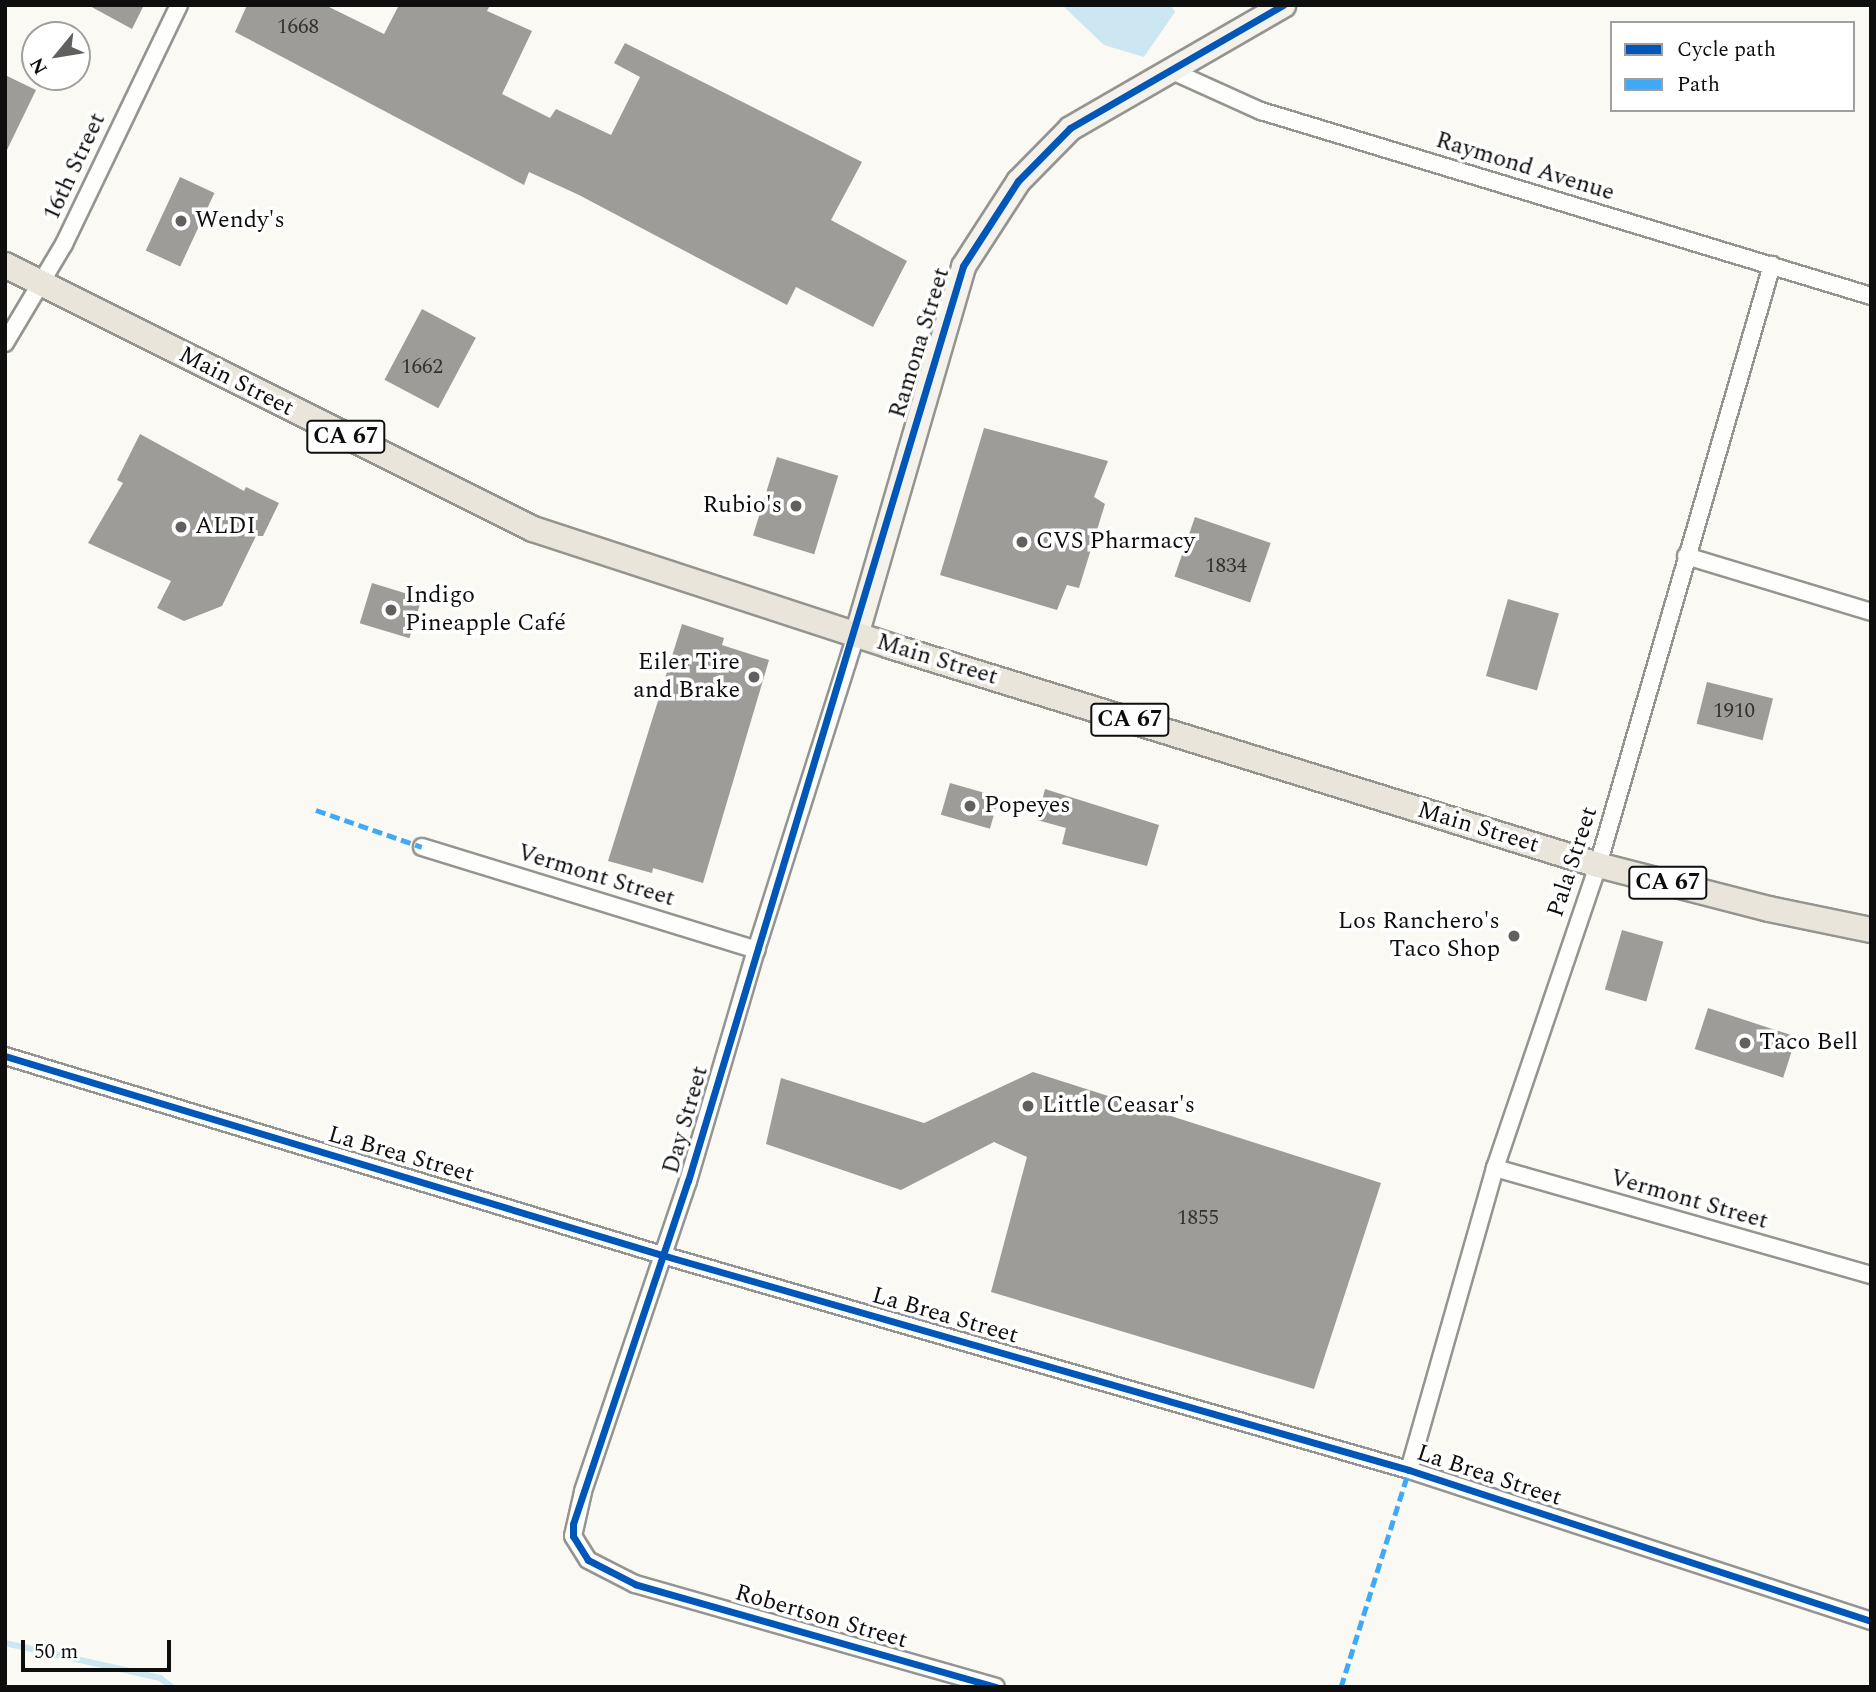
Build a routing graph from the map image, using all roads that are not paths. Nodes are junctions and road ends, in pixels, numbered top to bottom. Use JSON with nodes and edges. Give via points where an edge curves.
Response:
{"nodes":[{"id":1,"x":179,"y":5,"type":"edge"},
{"id":2,"x":1283,"y":5,"type":"edge"},
{"id":3,"x":1170,"y":70,"type":"junction"},
{"id":4,"x":5,"y":265,"type":"edge"},
{"id":5,"x":1772,"y":265,"type":"junction"},
{"id":6,"x":38,"y":282,"type":"junction"},
{"id":7,"x":1871,"y":296,"type":"edge"},
{"id":8,"x":5,"y":343,"type":"edge"},
{"id":9,"x":1686,"y":556,"type":"junction"},
{"id":10,"x":1871,"y":612,"type":"edge"},
{"id":11,"x":856,"y":635,"type":"junction"},
{"id":12,"x":422,"y":848,"type":"dead end"},
{"id":13,"x":1598,"y":865,"type":"junction"},
{"id":14,"x":1871,"y":930,"type":"edge"},
{"id":15,"x":755,"y":950,"type":"junction"},
{"id":16,"x":5,"y":1056,"type":"edge"},
{"id":17,"x":1495,"y":1168,"type":"junction"},
{"id":18,"x":662,"y":1255,"type":"junction"},
{"id":19,"x":1871,"y":1275,"type":"edge"},
{"id":20,"x":1409,"y":1470,"type":"junction"},
{"id":21,"x":635,"y":1584,"type":"joint"},
{"id":22,"x":1871,"y":1621,"type":"edge"},
{"id":23,"x":996,"y":1687,"type":"edge"}],
"edges":[{"from":1,"to":6,"type":"street","name":"16th Street","via":[[64,244]]},
{"from":2,"to":3,"type":"main road","name":"Ramona Street"},
{"from":3,"to":5,"type":"street","name":"Raymond Avenue","via":[[1261,111]]},
{"from":3,"to":11,"type":"main road","name":"Ramona Street","via":[[1070,128],[1018,181],[963,266]]},
{"from":4,"to":6,"type":"main road","name":"Main Street","number":"CA 67"},
{"from":5,"to":7,"type":"street","name":"Raymond Avenue"},
{"from":5,"to":9,"type":"street","name":"Pala Street"},
{"from":6,"to":8,"type":"street","name":"16th Street"},
{"from":6,"to":11,"type":"main road","name":"Main Street","number":"CA 67","via":[[533,529]]},
{"from":9,"to":10,"type":"street"},
{"from":9,"to":13,"type":"street","name":"Pala Street"},
{"from":11,"to":13,"type":"main road","name":"Main Street","number":"CA 67"},
{"from":11,"to":15,"type":"street","name":"Day Street"},
{"from":12,"to":15,"type":"street","name":"Vermont Street"},
{"from":13,"to":14,"type":"main road","name":"Main Street","number":"CA 67"},
{"from":13,"to":17,"type":"street","name":"Pala Street"},
{"from":15,"to":18,"type":"street","name":"Day Street"},
{"from":16,"to":18,"type":"street","name":"La Brea Street"},
{"from":17,"to":19,"type":"street","name":"Vermont Street"},
{"from":17,"to":20,"type":"street","name":"Pala Street"},
{"from":18,"to":20,"type":"street","name":"La Brea Street"},
{"from":18,"to":21,"type":"street","name":"Day Street","via":[[573,1524],[573,1536],[588,1560]]},
{"from":20,"to":22,"type":"street","name":"La Brea Street"},
{"from":21,"to":23,"type":"street","name":"Robertson Street"}]}
